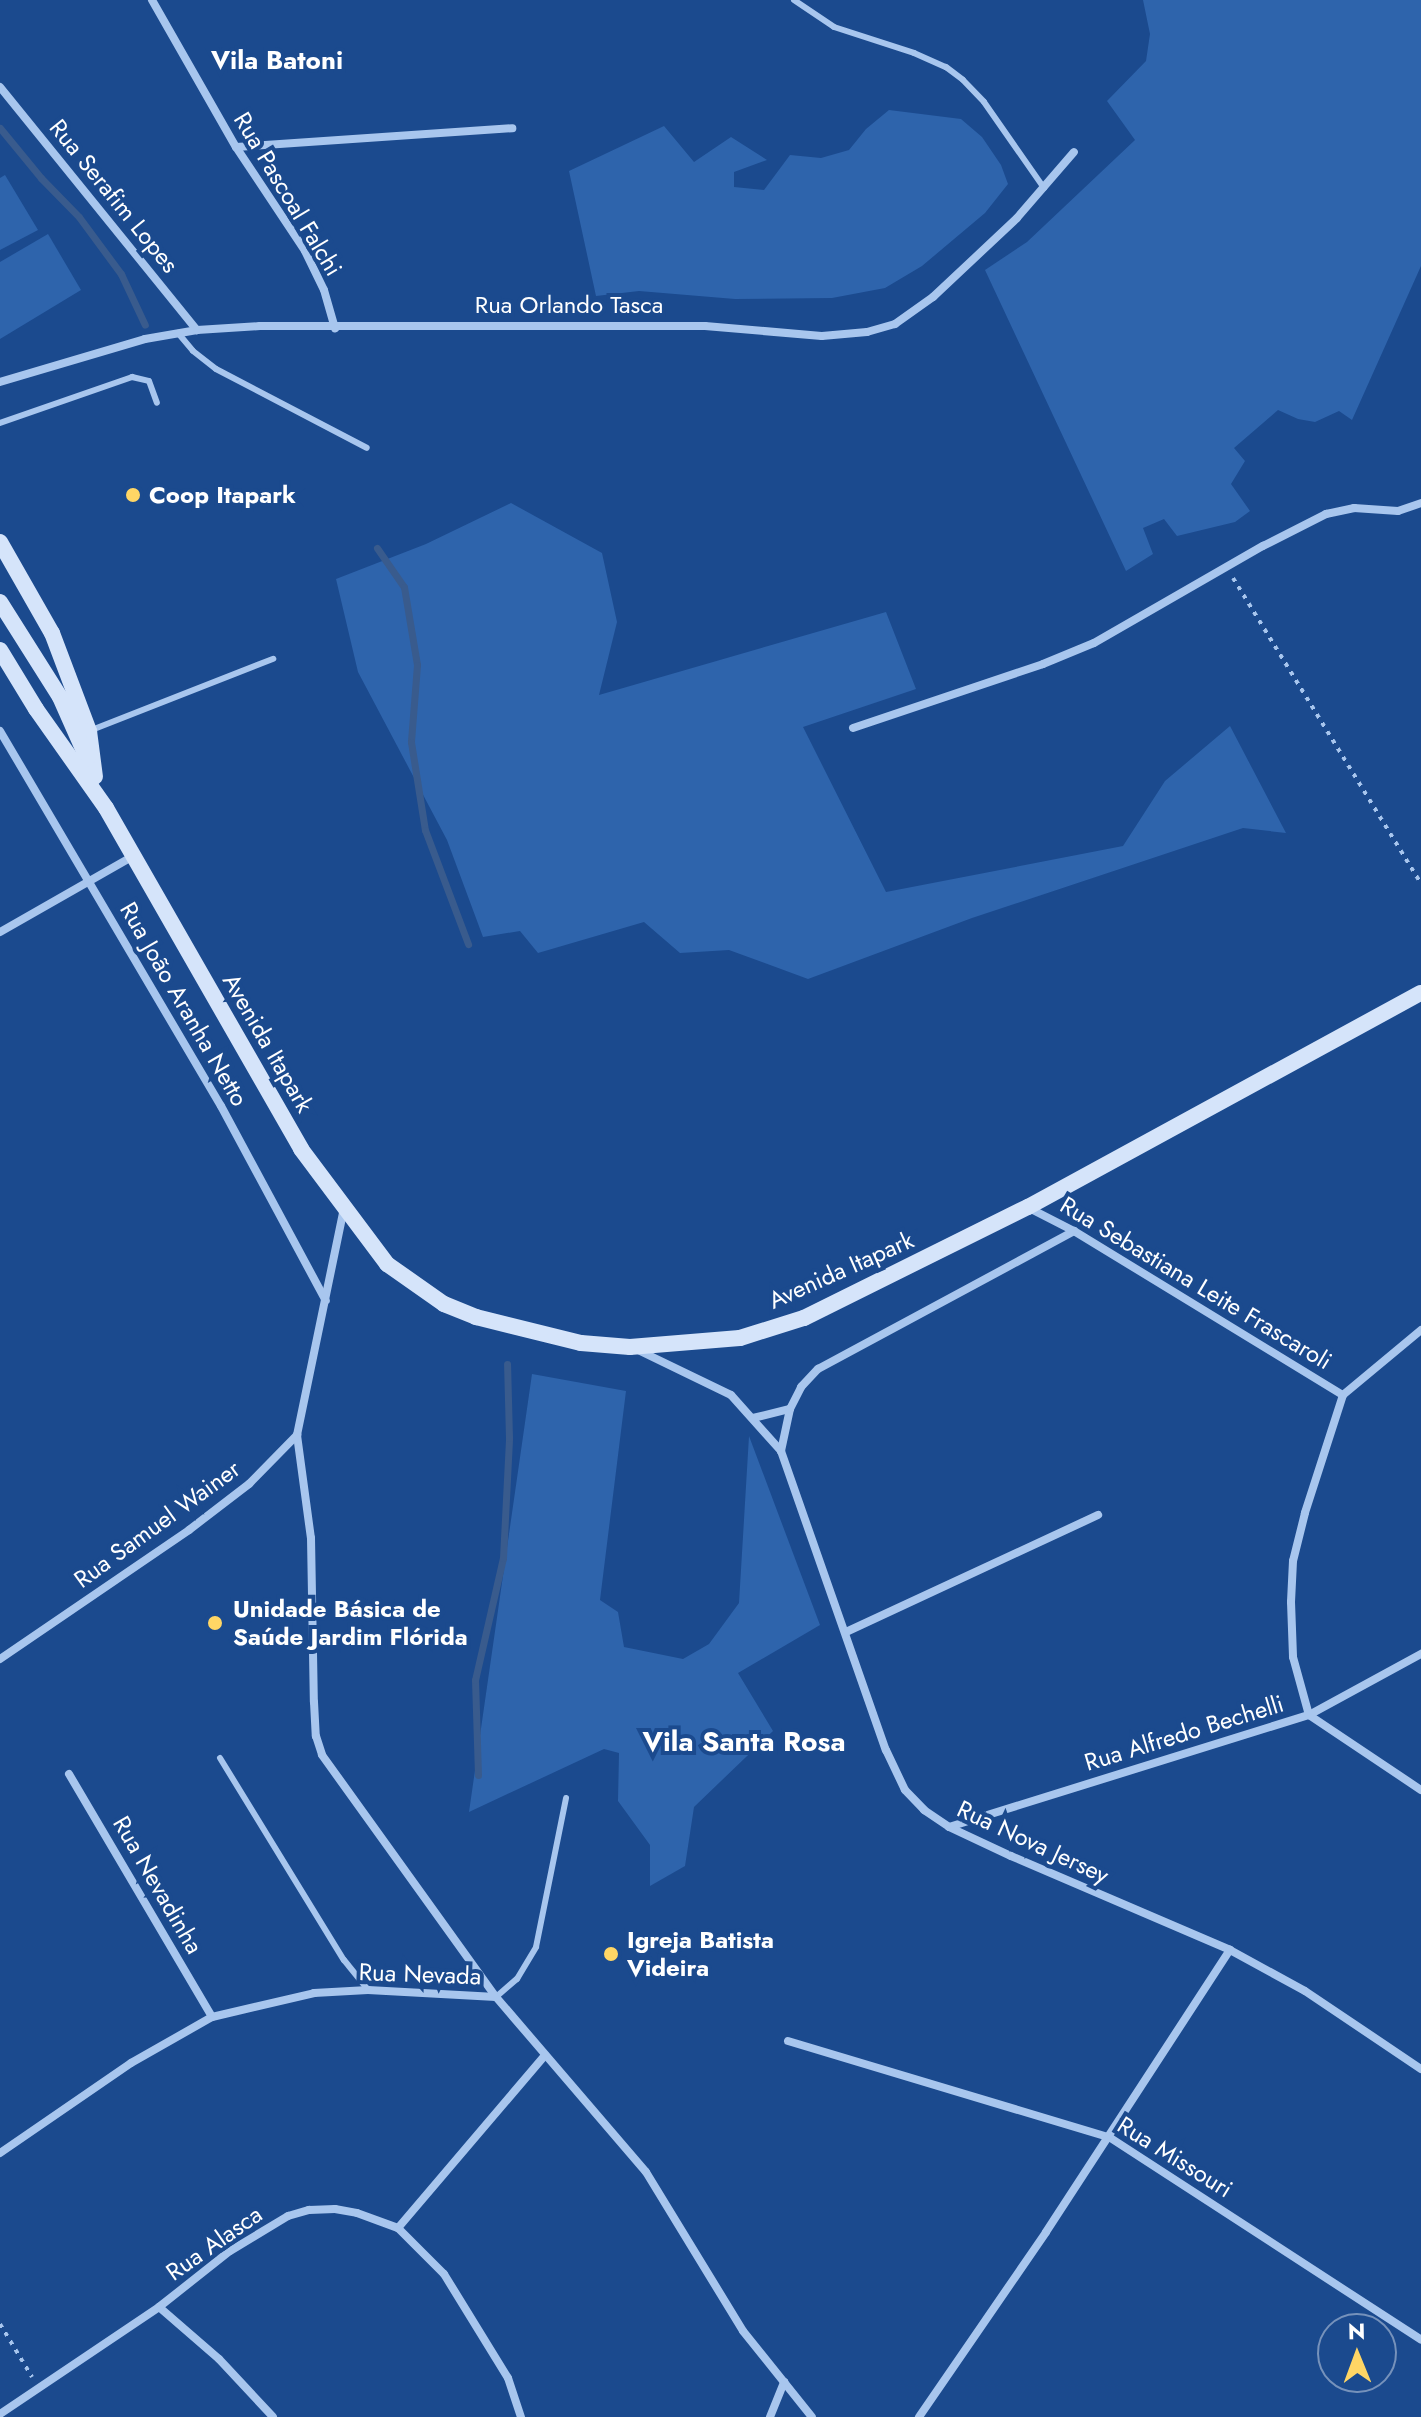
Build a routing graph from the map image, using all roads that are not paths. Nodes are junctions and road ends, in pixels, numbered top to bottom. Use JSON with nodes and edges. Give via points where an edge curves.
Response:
{"nodes":[{"id":1,"x":152,"y":0,"type":"edge"},
{"id":2,"x":794,"y":0,"type":"edge"},
{"id":3,"x":0,"y":87,"type":"edge"},
{"id":4,"x":512,"y":128,"type":"dead end"},
{"id":5,"x":236,"y":147,"type":"junction"},
{"id":6,"x":1074,"y":152,"type":"dead end"},
{"id":7,"x":1044,"y":188,"type":"junction"},
{"id":8,"x":335,"y":328,"type":"junction"},
{"id":9,"x":197,"y":330,"type":"junction"},
{"id":10,"x":178,"y":333,"type":"junction"},
{"id":11,"x":0,"y":382,"type":"edge"},
{"id":12,"x":157,"y":403,"type":"dead end"},
{"id":13,"x":0,"y":423,"type":"edge"},
{"id":14,"x":367,"y":448,"type":"dead end"},
{"id":15,"x":1421,"y":503,"type":"edge"},
{"id":16,"x":0,"y":542,"type":"edge"},
{"id":17,"x":33,"y":599,"type":"junction"},
{"id":18,"x":2,"y":612,"type":"edge"},
{"id":19,"x":0,"y":650,"type":"edge"},
{"id":20,"x":273,"y":659,"type":"dead end"},
{"id":21,"x":853,"y":728,"type":"dead end"},
{"id":22,"x":0,"y":731,"type":"edge"},
{"id":23,"x":89,"y":731,"type":"junction"},
{"id":24,"x":95,"y":777,"type":"junction"},
{"id":25,"x":106,"y":808,"type":"junction"},
{"id":26,"x":134,"y":855,"type":"junction"},
{"id":27,"x":89,"y":882,"type":"junction"},
{"id":28,"x":0,"y":932,"type":"edge"},
{"id":29,"x":1421,"y":993,"type":"edge"},
{"id":30,"x":1028,"y":1207,"type":"junction"},
{"id":31,"x":345,"y":1208,"type":"junction"},
{"id":32,"x":1074,"y":1231,"type":"junction"},
{"id":33,"x":326,"y":1301,"type":"junction"},
{"id":34,"x":1421,"y":1330,"type":"edge"},
{"id":35,"x":630,"y":1347,"type":"junction"},
{"id":36,"x":1343,"y":1395,"type":"junction"},
{"id":37,"x":790,"y":1409,"type":"junction"},
{"id":38,"x":753,"y":1418,"type":"junction"},
{"id":39,"x":297,"y":1435,"type":"junction"},
{"id":40,"x":781,"y":1451,"type":"junction"},
{"id":41,"x":1098,"y":1515,"type":"dead end"},
{"id":42,"x":846,"y":1632,"type":"junction"},
{"id":43,"x":1421,"y":1654,"type":"edge"},
{"id":44,"x":0,"y":1659,"type":"edge"},
{"id":45,"x":1309,"y":1715,"type":"junction"},
{"id":46,"x":220,"y":1758,"type":"dead end"},
{"id":47,"x":69,"y":1774,"type":"dead end"},
{"id":48,"x":1421,"y":1790,"type":"edge"},
{"id":49,"x":566,"y":1798,"type":"dead end"},
{"id":50,"x":949,"y":1827,"type":"junction"},
{"id":51,"x":1230,"y":1950,"type":"junction"},
{"id":52,"x":368,"y":1990,"type":"junction"},
{"id":53,"x":496,"y":1997,"type":"junction"},
{"id":54,"x":212,"y":2017,"type":"junction"},
{"id":55,"x":788,"y":2041,"type":"dead end"},
{"id":56,"x":545,"y":2055,"type":"junction"},
{"id":57,"x":1421,"y":2069,"type":"edge"},
{"id":58,"x":1109,"y":2137,"type":"junction"},
{"id":59,"x":0,"y":2153,"type":"edge"},
{"id":60,"x":398,"y":2228,"type":"junction"},
{"id":61,"x":159,"y":2307,"type":"junction"},
{"id":62,"x":1421,"y":2340,"type":"edge"},
{"id":63,"x":784,"y":2382,"type":"junction"},
{"id":64,"x":0,"y":2414,"type":"edge"},
{"id":65,"x":273,"y":2417,"type":"edge"},
{"id":66,"x":521,"y":2417,"type":"edge"},
{"id":67,"x":770,"y":2417,"type":"edge"},
{"id":68,"x":812,"y":2417,"type":"edge"},
{"id":69,"x":919,"y":2417,"type":"edge"}],
"edges":[{"from":1,"to":5,"type":"street","name":"Rua Pascoal Falchi"},
{"from":2,"to":7,"type":"lane","via":[[834,27],[914,53],[963,80]]},
{"from":3,"to":9,"type":"street","name":"Rua Serafim Lopes"},
{"from":4,"to":5,"type":"street"},
{"from":5,"to":8,"type":"street","name":"Rua Pascoal Falchi","via":[[305,251]]},
{"from":6,"to":7,"type":"street","name":"Rua Orlando Tasca"},
{"from":7,"to":8,"type":"street","name":"Rua Orlando Tasca","via":[[925,303],[895,324],[867,332],[822,336],[705,326],[470,324]]},
{"from":8,"to":9,"type":"street","name":"Rua Orlando Tasca"},
{"from":9,"to":10,"type":"street","name":"Rua Orlando Tasca"},
{"from":10,"to":11,"type":"street","name":"Rua Orlando Tasca"},
{"from":10,"to":14,"type":"lane","via":[[216,369]]},
{"from":12,"to":13,"type":"lane","via":[[149,381],[132,377]]},
{"from":15,"to":21,"type":"street","via":[[1398,511],[1354,508],[1326,514],[1094,643]]},
{"from":16,"to":17,"type":"main road"},
{"from":17,"to":18,"type":"main road"},
{"from":17,"to":23,"type":"main road","via":[[52,633]]},
{"from":18,"to":24,"type":"main road","name":"Avenida Itapark","via":[[60,697]]},
{"from":19,"to":25,"type":"main road","name":"Avenida Itapark"},
{"from":20,"to":23,"type":"lane"},
{"from":22,"to":27,"type":"street","name":"Rua João Aranha Netto"},
{"from":23,"to":24,"type":"main road"},
{"from":24,"to":25,"type":"main road","name":"Avenida Itapark"},
{"from":25,"to":26,"type":"main road","name":"Avenida Itapark"},
{"from":26,"to":27,"type":"street"},
{"from":26,"to":31,"type":"main road","name":"Avenida Itapark","via":[[301,1149]]},
{"from":27,"to":28,"type":"street"},
{"from":27,"to":33,"type":"street","name":"Rua João Aranha Netto","via":[[221,1106]]},
{"from":29,"to":30,"type":"main road","name":"Avenida Itapark"},
{"from":30,"to":32,"type":"street","name":"Rua Sebastiana Leite Frascaroli"},
{"from":30,"to":35,"type":"main road","name":"Avenida Itapark","via":[[804,1318],[740,1338]]},
{"from":31,"to":33,"type":"street"},
{"from":31,"to":35,"type":"main road","name":"Avenida Itapark","via":[[387,1264],[444,1304],[581,1343]]},
{"from":32,"to":36,"type":"street","name":"Rua Sebastiana Leite Frascaroli"},
{"from":32,"to":37,"type":"street","via":[[818,1369]]},
{"from":33,"to":39,"type":"street"},
{"from":34,"to":36,"type":"street"},
{"from":35,"to":38,"type":"street","name":"Rua Nova Jersey","via":[[731,1395]]},
{"from":36,"to":45,"type":"street","via":[[1293,1561],[1293,1657]]},
{"from":37,"to":38,"type":"street"},
{"from":37,"to":40,"type":"street"},
{"from":38,"to":40,"type":"street","name":"Rua Nova Jersey"},
{"from":39,"to":44,"type":"street","name":"Rua Samuel Wainer","via":[[249,1484],[189,1530]]},
{"from":39,"to":53,"type":"street","via":[[312,1550],[314,1702],[322,1755]]},
{"from":40,"to":42,"type":"street","name":"Rua Nova Jersey"},
{"from":41,"to":42,"type":"street"},
{"from":42,"to":50,"type":"street","name":"Rua Nova Jersey","via":[[905,1790]]},
{"from":43,"to":45,"type":"street","name":"Rua Alfredo Bechelli"},
{"from":45,"to":48,"type":"street"},
{"from":45,"to":50,"type":"street","name":"Rua Alfredo Bechelli"},
{"from":46,"to":52,"type":"lane","via":[[344,1960]]},
{"from":47,"to":54,"type":"street","name":"Rua Nevadinha"},
{"from":49,"to":53,"type":"lane","via":[[536,1947],[517,1979]]},
{"from":50,"to":51,"type":"street","name":"Rua Nova Jersey"},
{"from":51,"to":57,"type":"street","name":"Rua Nova Jersey","via":[[1305,1991]]},
{"from":51,"to":58,"type":"street"},
{"from":52,"to":53,"type":"street","name":"Rua Nevada"},
{"from":52,"to":54,"type":"street","name":"Rua Nevada","via":[[314,1993]]},
{"from":53,"to":56,"type":"street","name":"Rua Nevada"},
{"from":54,"to":59,"type":"street","name":"Rua Nevada","via":[[131,2063]]},
{"from":55,"to":58,"type":"street","name":"Rua Missouri"},
{"from":56,"to":60,"type":"street"},
{"from":56,"to":63,"type":"street","name":"Rua Nevada","via":[[646,2172],[743,2331]]},
{"from":58,"to":62,"type":"street","name":"Rua Missouri"},
{"from":58,"to":69,"type":"street"},
{"from":60,"to":61,"type":"street","name":"Rua Alasca","via":[[335,2209],[288,2216],[230,2251]]},
{"from":60,"to":66,"type":"street","name":"Rua Alasca","via":[[444,2274],[481,2330],[508,2378]]},
{"from":61,"to":64,"type":"street","name":"Rua Alasca"},
{"from":61,"to":65,"type":"street","via":[[219,2359]]},
{"from":63,"to":67,"type":"street"},
{"from":63,"to":68,"type":"street","name":"Rua Nevada"}]}
